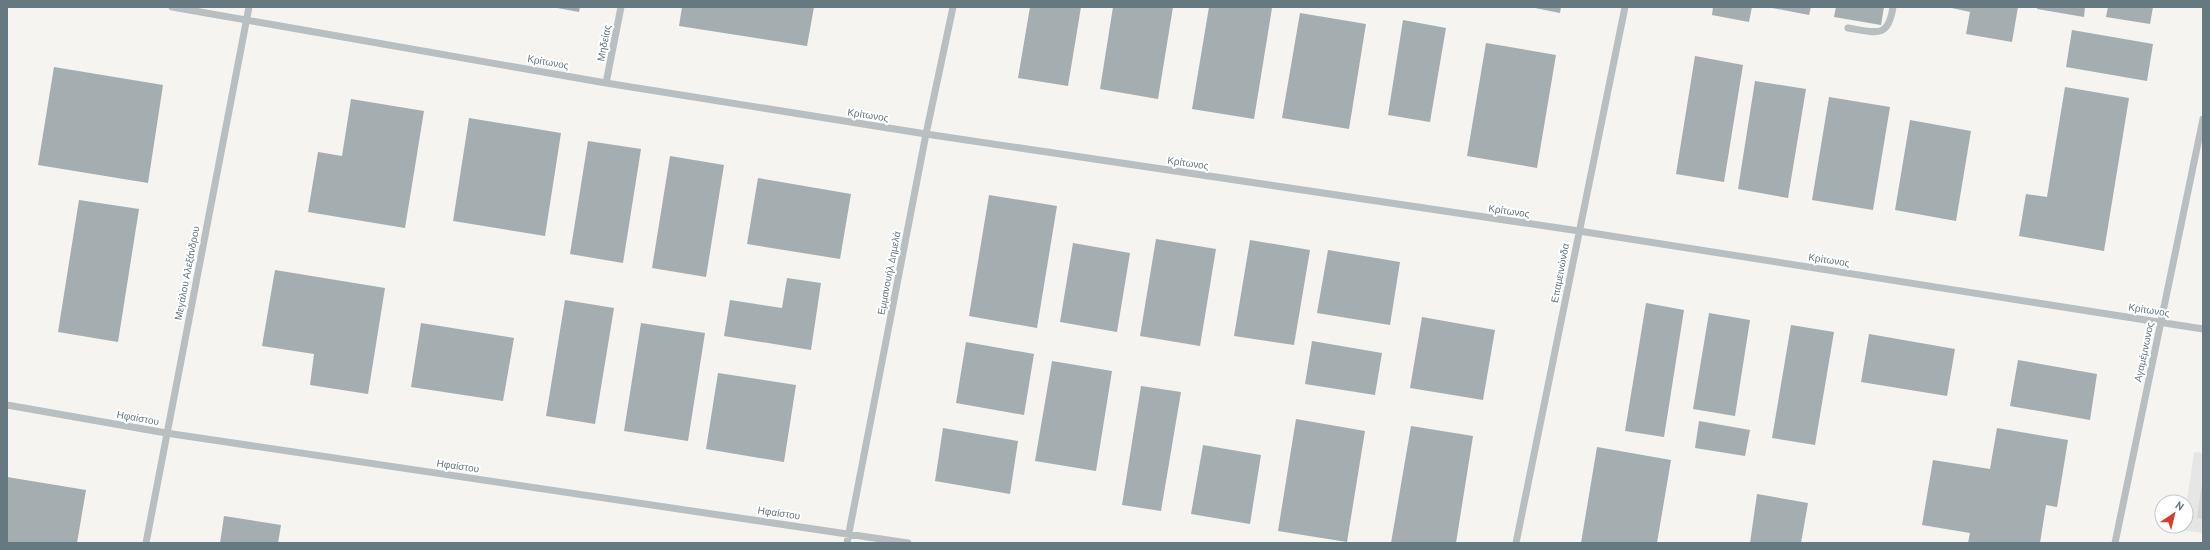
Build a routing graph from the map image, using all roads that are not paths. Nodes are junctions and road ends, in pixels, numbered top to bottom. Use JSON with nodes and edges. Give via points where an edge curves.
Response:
{"nodes":[{"id":1,"x":172,"y":7,"type":"edge"},
{"id":2,"x":249,"y":7,"type":"edge"},
{"id":3,"x":621,"y":7,"type":"edge"},
{"id":4,"x":953,"y":7,"type":"edge"},
{"id":5,"x":1625,"y":7,"type":"edge"},
{"id":6,"x":1893,"y":7,"type":"edge"},
{"id":7,"x":246,"y":19,"type":"junction"},
{"id":8,"x":1848,"y":28,"type":"dead end"},
{"id":9,"x":606,"y":83,"type":"junction"},
{"id":10,"x":2203,"y":119,"type":"edge"},
{"id":11,"x":926,"y":134,"type":"junction"},
{"id":12,"x":1579,"y":231,"type":"junction"},
{"id":13,"x":2161,"y":322,"type":"junction"},
{"id":14,"x":2203,"y":328,"type":"edge"},
{"id":15,"x":7,"y":405,"type":"edge"},
{"id":16,"x":166,"y":433,"type":"junction"},
{"id":17,"x":849,"y":534,"type":"junction"},
{"id":18,"x":146,"y":543,"type":"edge"},
{"id":19,"x":848,"y":543,"type":"edge"},
{"id":20,"x":908,"y":543,"type":"edge"},
{"id":21,"x":1516,"y":543,"type":"edge"},
{"id":22,"x":2114,"y":543,"type":"edge"}],
"edges":[{"from":1,"to":7,"type":"street","name":"Κρίτωνος"},
{"from":2,"to":7,"type":"street","name":"Μεγάλου Αλεξάνδρου"},
{"from":3,"to":9,"type":"street","name":"Μηδείας"},
{"from":4,"to":11,"type":"street","name":"Εμμανουήλ Δημελά"},
{"from":5,"to":12,"type":"street","name":"Επαμεινώνδα"},
{"from":6,"to":8,"type":"street","via":[[1890,22],[1879,32]]},
{"from":7,"to":9,"type":"street","name":"Κρίτωνος"},
{"from":7,"to":16,"type":"street","name":"Μεγάλου Αλεξάνδρου"},
{"from":9,"to":11,"type":"street","name":"Κρίτωνος"},
{"from":10,"to":13,"type":"street","name":"Αγαμέμνωνος"},
{"from":11,"to":12,"type":"street","name":"Κρίτωνος"},
{"from":11,"to":17,"type":"street","name":"Εμμανουήλ Δημελά"},
{"from":12,"to":13,"type":"street","name":"Κρίτωνος"},
{"from":12,"to":21,"type":"street","name":"Επαμεινώνδα"},
{"from":13,"to":14,"type":"street","name":"Κρίτωνος"},
{"from":13,"to":22,"type":"street","name":"Αγαμέμνωνος"},
{"from":15,"to":16,"type":"street","name":"Ηφαίστου"},
{"from":16,"to":17,"type":"street","name":"Ηφαίστου"},
{"from":16,"to":18,"type":"street","name":"Μεγάλου Αλεξάνδρου"},
{"from":17,"to":19,"type":"street","name":"Εμμανουήλ Δημελά"},
{"from":17,"to":20,"type":"street","name":"Ηφαίστου"}]}
